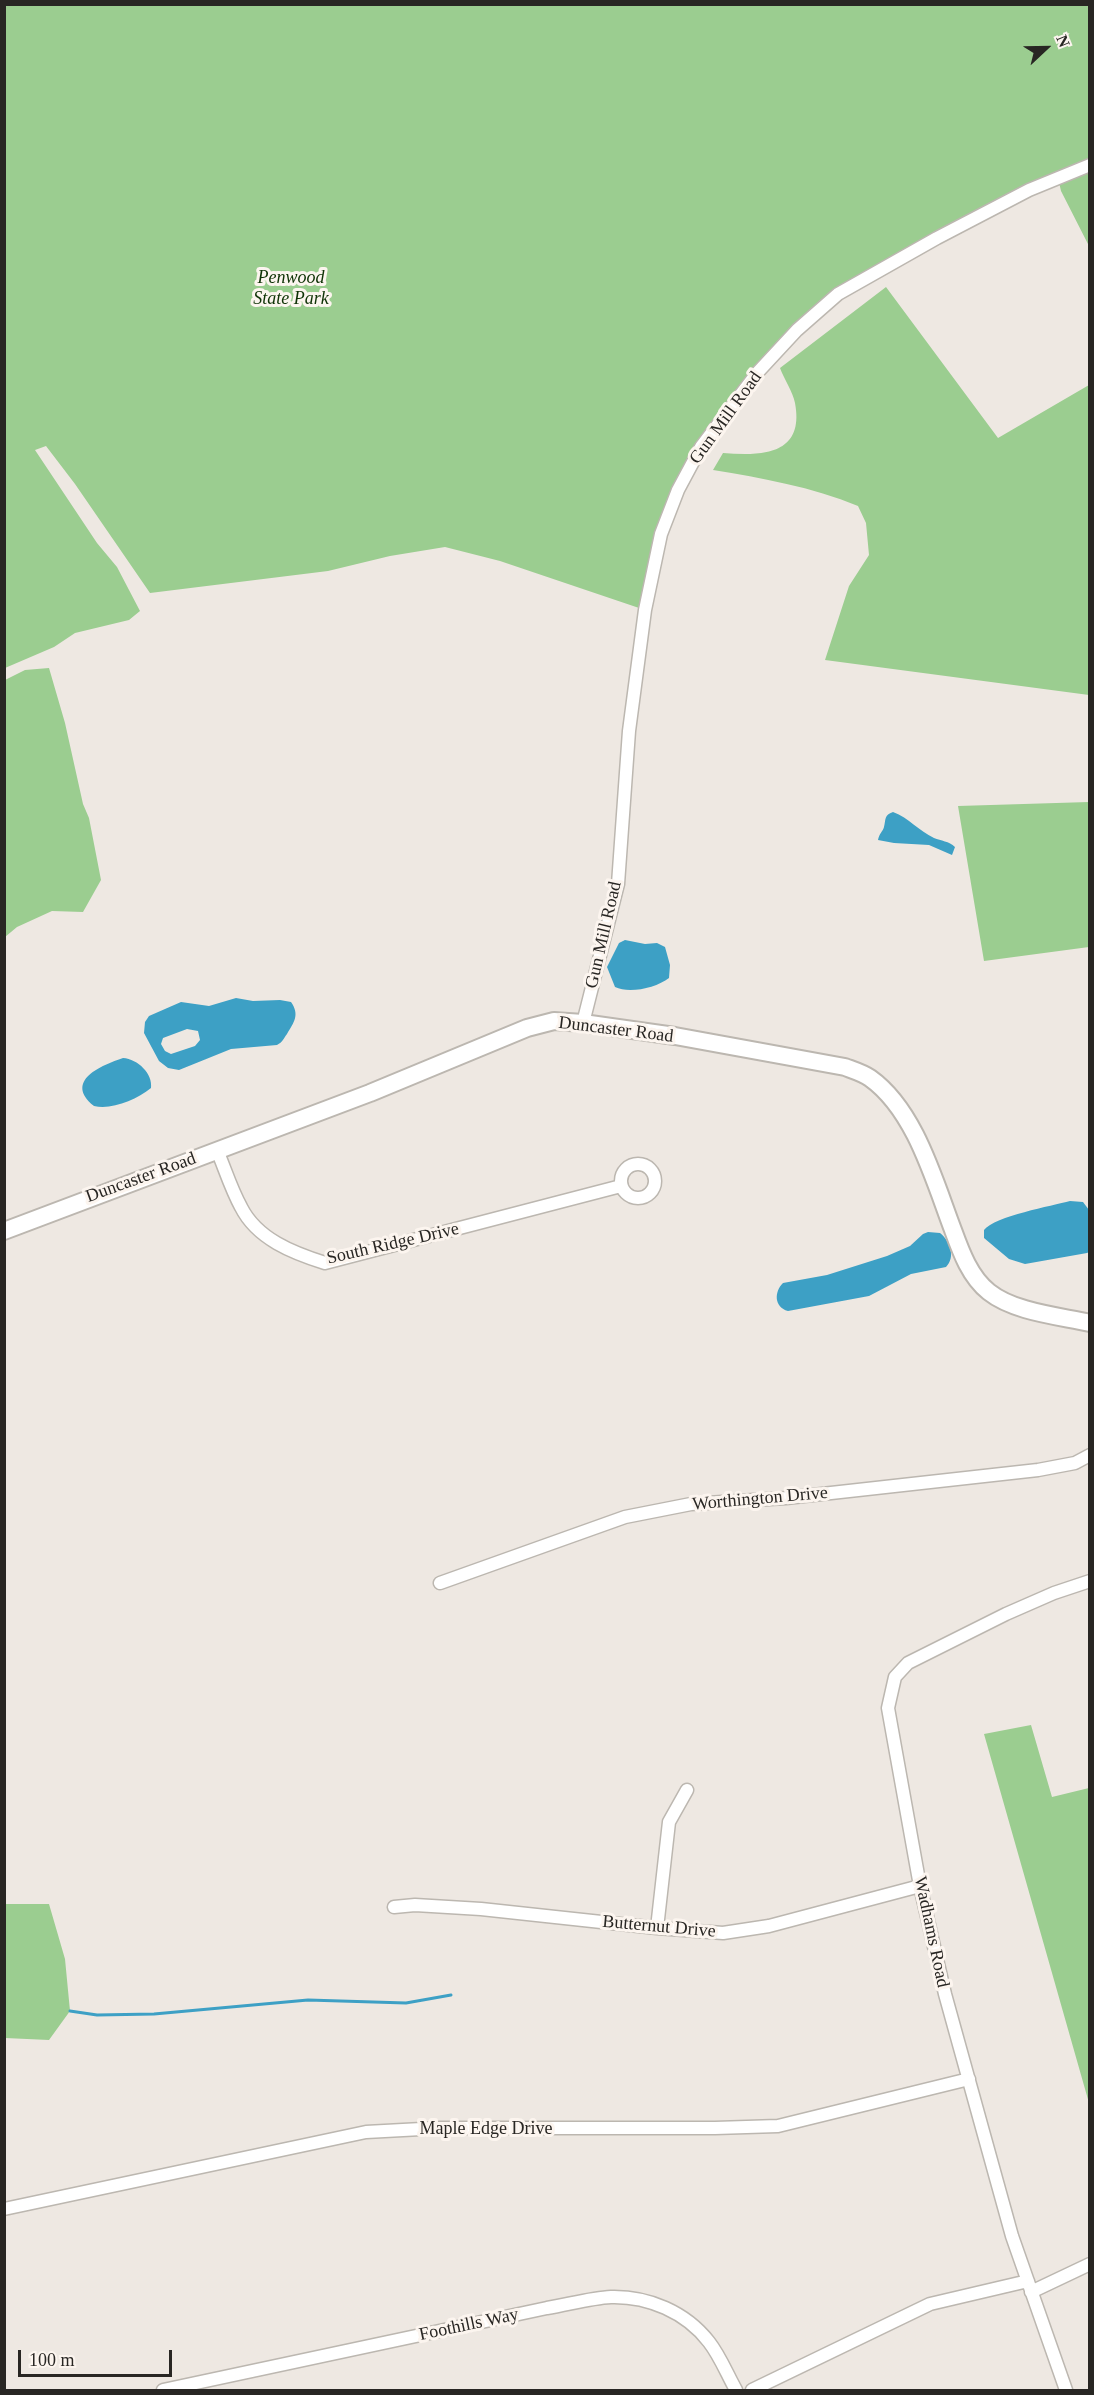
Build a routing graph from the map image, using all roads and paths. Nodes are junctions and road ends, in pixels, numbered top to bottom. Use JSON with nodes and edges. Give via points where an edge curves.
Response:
{"nodes":[{"id":1,"x":1089,"y":165,"type":"edge"},
{"id":2,"x":583,"y":1023,"type":"junction"},
{"id":3,"x":217,"y":1150,"type":"junction"},
{"id":4,"x":621,"y":1186,"type":"dead end"},
{"id":5,"x":4,"y":1231,"type":"edge"},
{"id":6,"x":1089,"y":1323,"type":"edge"},
{"id":7,"x":1089,"y":1455,"type":"edge"},
{"id":8,"x":1089,"y":1581,"type":"edge"},
{"id":9,"x":440,"y":1583,"type":"dead end"},
{"id":10,"x":687,"y":1790,"type":"dead end"},
{"id":11,"x":920,"y":1886,"type":"junction"},
{"id":12,"x":394,"y":1907,"type":"dead end"},
{"id":13,"x":657,"y":1928,"type":"junction"},
{"id":14,"x":969,"y":2079,"type":"junction"},
{"id":15,"x":4,"y":2209,"type":"edge"},
{"id":16,"x":1089,"y":2264,"type":"edge"},
{"id":17,"x":1030,"y":2287,"type":"junction"},
{"id":18,"x":163,"y":2391,"type":"edge"},
{"id":19,"x":736,"y":2391,"type":"edge"},
{"id":20,"x":752,"y":2391,"type":"edge"},
{"id":21,"x":1066,"y":2391,"type":"edge"}],
"edges":[{"from":1,"to":2,"type":"street","name":"Gun Mill Road","via":[[1019,196],[838,294],[796,330],[758,372],[701,447],[661,534],[645,610],[629,731],[618,884]]},
{"from":2,"to":3,"type":"street","name":"Duncaster Road","via":[[554,1021],[527,1028]]},
{"from":2,"to":6,"type":"street","name":"Duncaster Road","via":[[845,1067],[870,1078],[891,1097],[908,1122],[968,1267],[988,1292],[1009,1304]]},
{"from":3,"to":4,"type":"street","name":"South Ridge Drive","via":[[242,1209],[266,1238],[324,1263]]},
{"from":3,"to":5,"type":"street","name":"Duncaster Road"},
{"from":7,"to":9,"type":"street","name":"Worthington Drive","via":[[1075,1463],[1038,1470],[680,1506],[625,1517]]},
{"from":8,"to":11,"type":"street","name":"Wadhams Road","via":[[949,1642],[908,1663],[895,1677],[888,1708]]},
{"from":10,"to":13,"type":"street","via":[[669,1822]]},
{"from":11,"to":13,"type":"street","name":"Butternut Drive","via":[[741,1931]]},
{"from":11,"to":14,"type":"street","name":"Wadhams Road"},
{"from":12,"to":13,"type":"street","name":"Butternut Drive","via":[[482,1909]]},
{"from":14,"to":15,"type":"street","name":"Maple Edge Drive","via":[[778,2126],[366,2132]]},
{"from":14,"to":17,"type":"street","name":"Wadhams Road","via":[[999,2192]]},
{"from":16,"to":17,"type":"street"},
{"from":17,"to":20,"type":"street","via":[[930,2304]]},
{"from":17,"to":21,"type":"street","name":"Wadhams Road"},
{"from":18,"to":19,"type":"street","name":"Foothills Way","via":[[610,2297],[650,2301],[693,2325],[716,2352]]}]}
